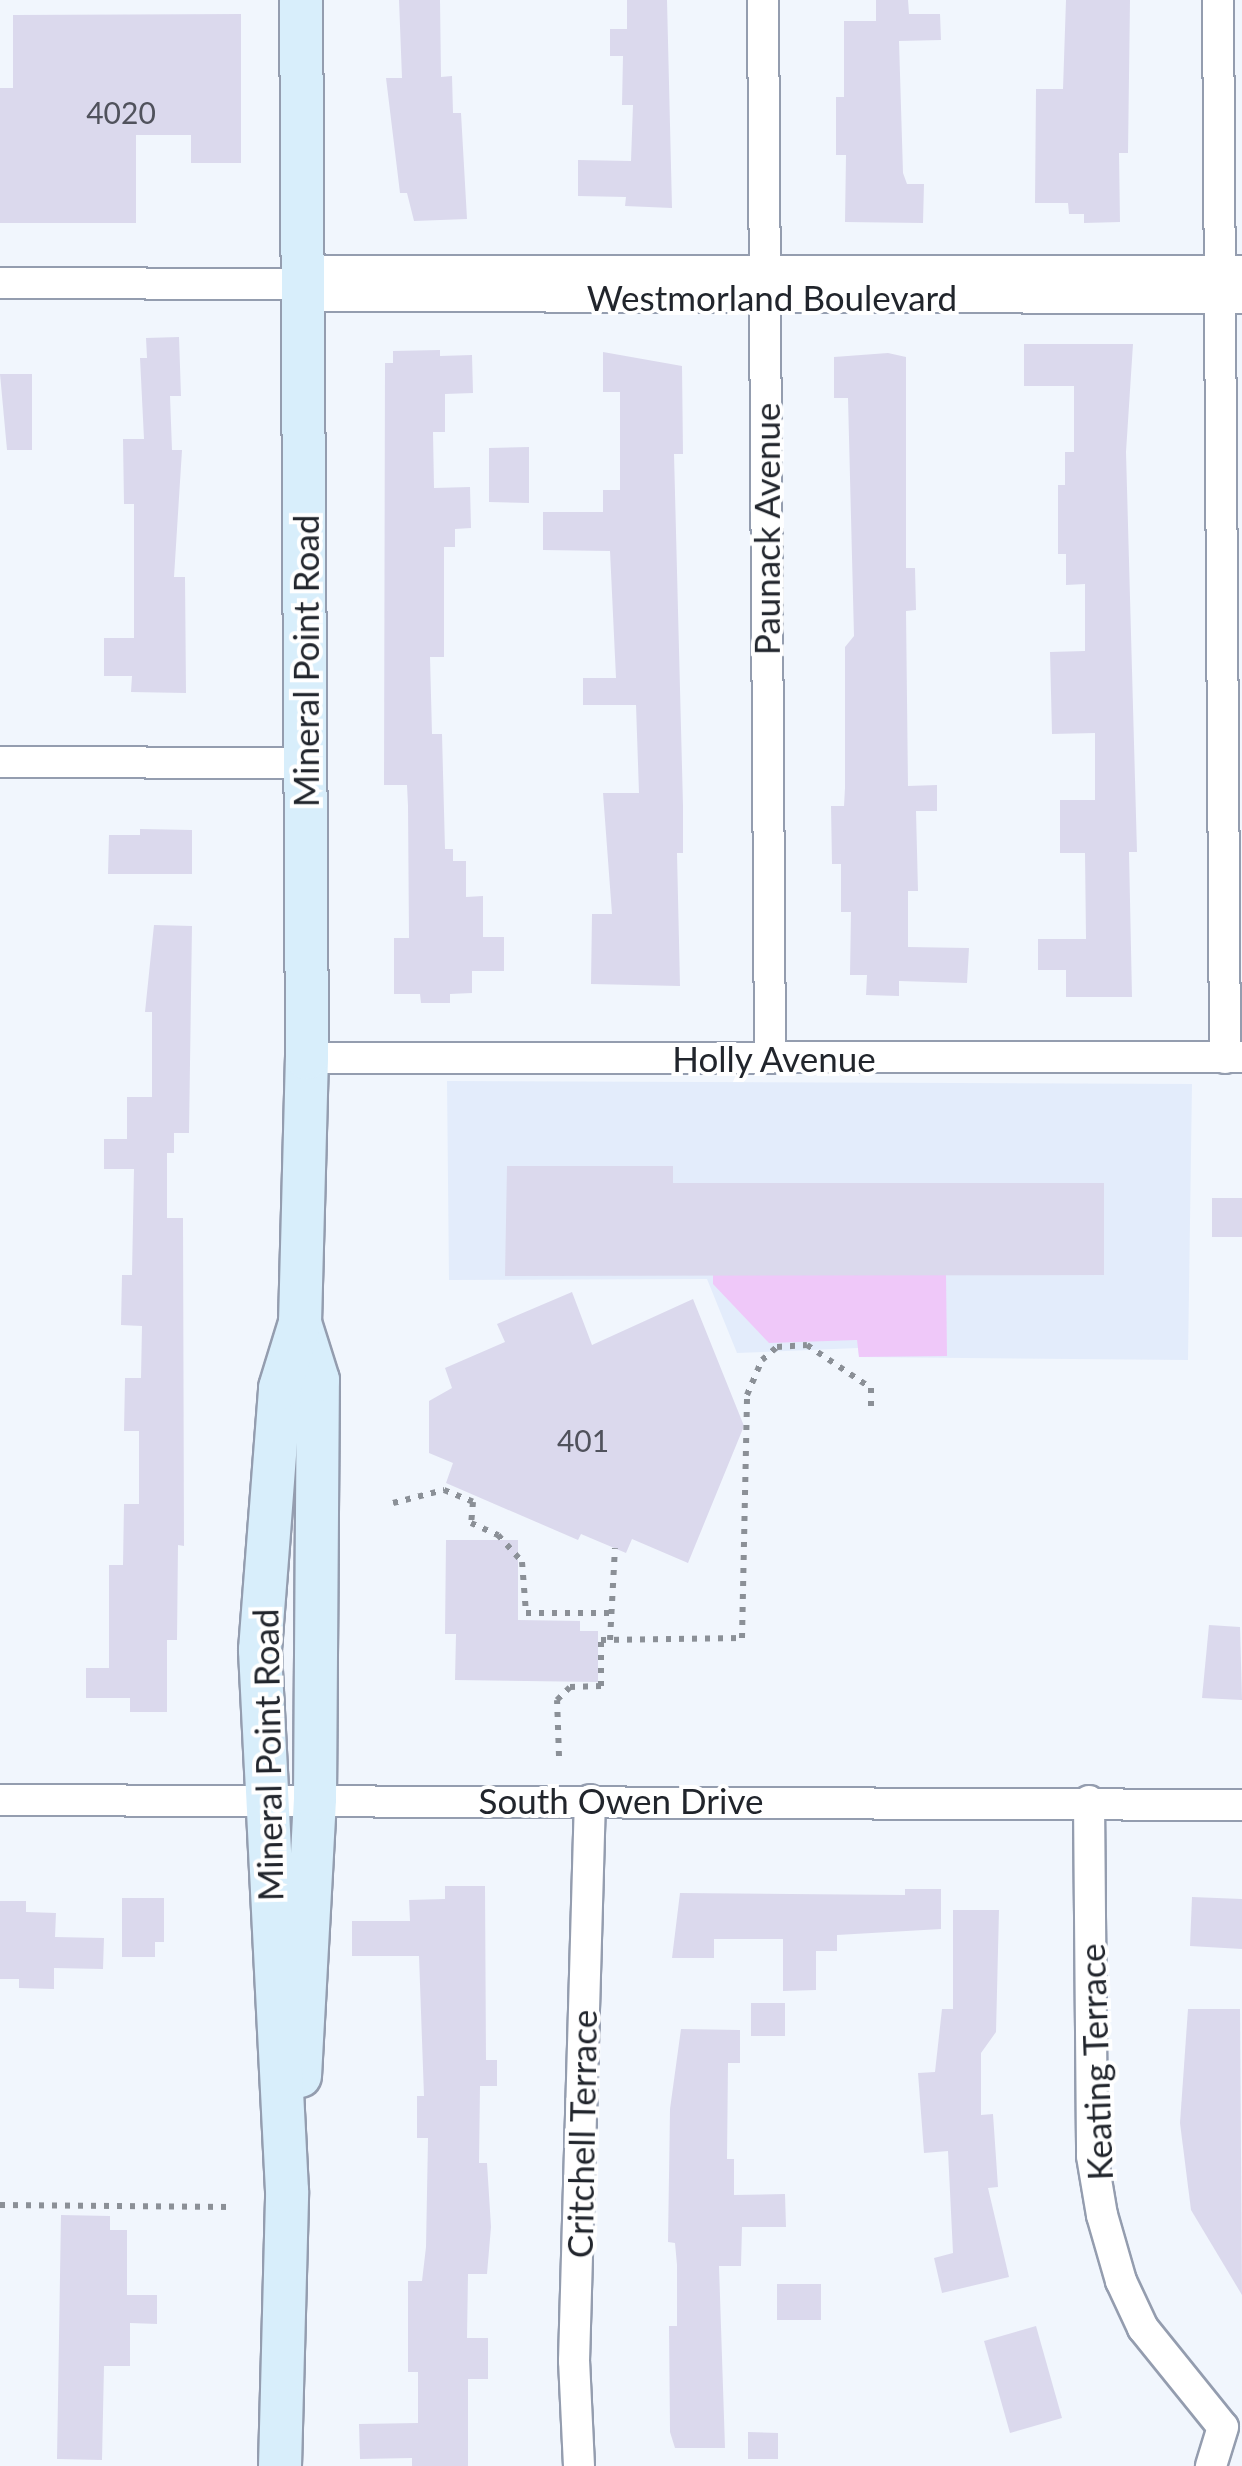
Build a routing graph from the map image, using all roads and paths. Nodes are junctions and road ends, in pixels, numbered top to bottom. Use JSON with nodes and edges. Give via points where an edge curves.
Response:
{"nodes":[{"id":1,"x":301,"y":0,"type":"edge"},
{"id":2,"x":763,"y":0,"type":"edge"},
{"id":3,"x":1218,"y":0,"type":"edge"},
{"id":4,"x":0,"y":283,"type":"edge"},
{"id":5,"x":302,"y":284,"type":"junction"},
{"id":6,"x":765,"y":284,"type":"junction"},
{"id":7,"x":1231,"y":284,"type":"edge"},
{"id":8,"x":0,"y":762,"type":"edge"},
{"id":9,"x":306,"y":763,"type":"junction"},
{"id":10,"x":306,"y":1058,"type":"junction"},
{"id":11,"x":770,"y":1058,"type":"junction"},
{"id":12,"x":1234,"y":1058,"type":"edge"},
{"id":13,"x":300,"y":1323,"type":"junction"},
{"id":14,"x":871,"y":1410,"type":"dead end"},
{"id":15,"x":393,"y":1502,"type":"dead end"},
{"id":16,"x":616,"y":1548,"type":"dead end"},
{"id":17,"x":610,"y":1613,"type":"junction"},
{"id":18,"x":610,"y":1640,"type":"junction"},
{"id":19,"x":559,"y":1756,"type":"dead end"},
{"id":20,"x":316,"y":1799,"type":"junction"},
{"id":21,"x":0,"y":1800,"type":"edge"},
{"id":22,"x":264,"y":1800,"type":"junction"},
{"id":23,"x":590,"y":1800,"type":"junction"},
{"id":24,"x":1089,"y":1801,"type":"junction"},
{"id":25,"x":1242,"y":1805,"type":"edge"},
{"id":26,"x":287,"y":2190,"type":"junction"},
{"id":27,"x":0,"y":2205,"type":"edge"},
{"id":28,"x":232,"y":2207,"type":"dead end"},
{"id":29,"x":1232,"y":2433,"type":"edge"},
{"id":30,"x":280,"y":2466,"type":"edge"},
{"id":31,"x":579,"y":2466,"type":"edge"},
{"id":32,"x":1212,"y":2466,"type":"edge"}],
"edges":[{"from":1,"to":5,"type":"main road","name":"Mineral Point Road"},
{"from":2,"to":6,"type":"street","name":"Paunack Avenue"},
{"from":3,"to":7,"type":"street"},
{"from":4,"to":5,"type":"street","name":"Westmorland Boulevard"},
{"from":5,"to":6,"type":"street","name":"Westmorland Boulevard"},
{"from":5,"to":9,"type":"main road","name":"Mineral Point Road"},
{"from":6,"to":7,"type":"street","name":"Westmorland Boulevard"},
{"from":6,"to":11,"type":"street","name":"Paunack Avenue"},
{"from":7,"to":12,"type":"street"},
{"from":8,"to":9,"type":"street"},
{"from":9,"to":10,"type":"main road","name":"Mineral Point Road"},
{"from":10,"to":11,"type":"street","name":"Holly Avenue"},
{"from":10,"to":13,"type":"main road","name":"Mineral Point Road"},
{"from":11,"to":12,"type":"street","name":"Holly Avenue"},
{"from":13,"to":20,"type":"main road","name":"Mineral Point Road","via":[[318,1380]]},
{"from":13,"to":22,"type":"main road","name":"Mineral Point Road","via":[[280,1388],[260,1650]]},
{"from":14,"to":18,"type":"path","via":[[871,1388],[807,1346],[777,1348],[762,1360],[747,1395],[742,1638]]},
{"from":15,"to":17,"type":"path","via":[[444,1490],[474,1502],[471,1523],[506,1542],[522,1562],[526,1613]]},
{"from":16,"to":17,"type":"path"},
{"from":17,"to":18,"type":"path"},
{"from":18,"to":19,"type":"path","via":[[601,1640],[600,1686],[570,1687],[558,1700]]},
{"from":20,"to":22,"type":"street","name":"South Owen Drive"},
{"from":20,"to":23,"type":"street","name":"South Owen Drive"},
{"from":20,"to":26,"type":"main road","name":"Mineral Point Road","via":[[308,2004]]},
{"from":21,"to":22,"type":"street","name":"South Owen Drive"},
{"from":22,"to":26,"type":"main road","name":"Mineral Point Road"},
{"from":23,"to":24,"type":"street","name":"South Owen Drive"},
{"from":23,"to":31,"type":"street","name":"Critchell Terrace","via":[[574,2361]]},
{"from":24,"to":25,"type":"street","name":"South Owen Drive"},
{"from":24,"to":29,"type":"street","name":"Keating Terrace","via":[[1092,2156],[1102,2214],[1120,2281],[1143,2328]]},
{"from":26,"to":30,"type":"main road","name":"Mineral Point Road"},
{"from":27,"to":28,"type":"path"},
{"from":29,"to":32,"type":"street","name":"Keating Terrace"}]}
